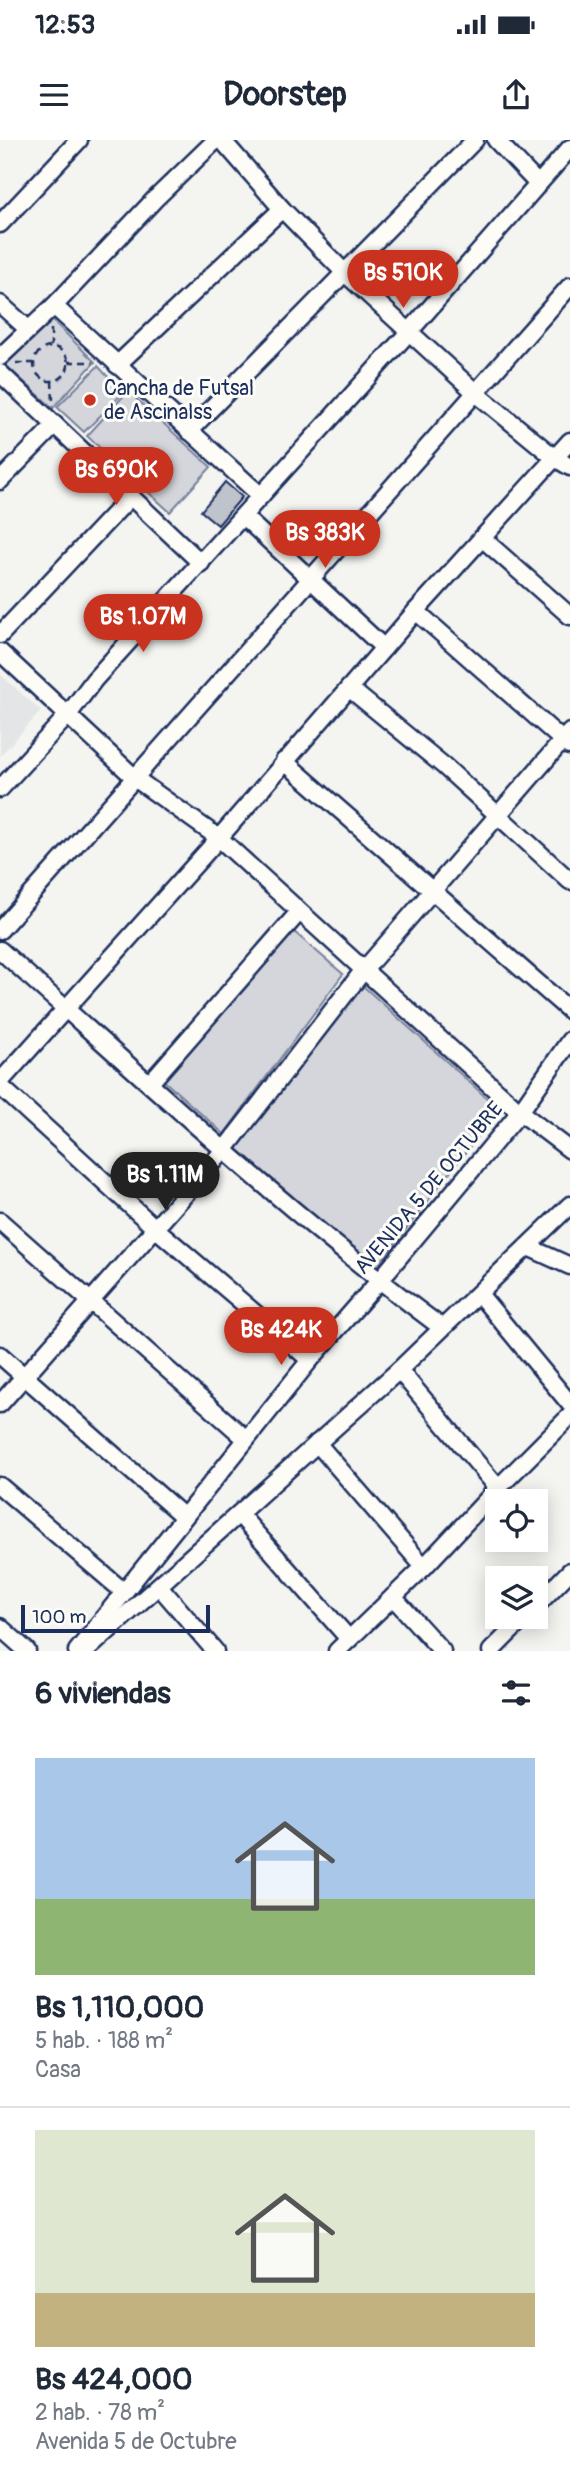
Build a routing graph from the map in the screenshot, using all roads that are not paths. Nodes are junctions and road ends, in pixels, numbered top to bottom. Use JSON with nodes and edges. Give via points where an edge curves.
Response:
{"nodes":[{"id":1,"x":79,"y":140,"type":"edge"},
{"id":2,"x":475,"y":140,"type":"edge"},
{"id":3,"x":496,"y":140,"type":"edge"},
{"id":4,"x":225,"y":142,"type":"edge"},
{"id":5,"x":570,"y":148,"type":"edge"},
{"id":6,"x":538,"y":184,"type":"junction"},
{"id":7,"x":282,"y":209,"type":"junction"},
{"id":8,"x":0,"y":224,"type":"edge"},
{"id":9,"x":345,"y":273,"type":"junction"},
{"id":10,"x":570,"y":286,"type":"edge"},
{"id":11,"x":0,"y":304,"type":"edge"},
{"id":12,"x":54,"y":306,"type":"junction"},
{"id":13,"x":28,"y":330,"type":"junction"},
{"id":14,"x":409,"y":332,"type":"junction"},
{"id":15,"x":113,"y":361,"type":"junction"},
{"id":16,"x":4,"y":364,"type":"edge"},
{"id":17,"x":475,"y":393,"type":"junction"},
{"id":18,"x":50,"y":421,"type":"junction"},
{"id":19,"x":189,"y":431,"type":"junction"},
{"id":20,"x":570,"y":442,"type":"edge"},
{"id":21,"x":555,"y":458,"type":"junction"},
{"id":22,"x":570,"y":467,"type":"edge"},
{"id":23,"x":0,"y":481,"type":"edge"},
{"id":24,"x":131,"y":496,"type":"junction"},
{"id":25,"x":261,"y":496,"type":"junction"},
{"id":26,"x":243,"y":516,"type":"junction"},
{"id":27,"x":482,"y":538,"type":"junction"},
{"id":28,"x":201,"y":563,"type":"junction"},
{"id":29,"x":308,"y":579,"type":"junction"},
{"id":30,"x":416,"y":611,"type":"junction"},
{"id":31,"x":570,"y":616,"type":"edge"},
{"id":32,"x":0,"y":635,"type":"edge"},
{"id":33,"x":384,"y":649,"type":"junction"},
{"id":34,"x":0,"y":652,"type":"edge"},
{"id":35,"x":349,"y":688,"type":"junction"},
{"id":36,"x":68,"y":715,"type":"junction"},
{"id":37,"x":568,"y":740,"type":"edge"},
{"id":38,"x":284,"y":761,"type":"junction"},
{"id":39,"x":136,"y":779,"type":"junction"},
{"id":40,"x":0,"y":789,"type":"edge"},
{"id":41,"x":499,"y":814,"type":"junction"},
{"id":42,"x":219,"y":838,"type":"junction"},
{"id":43,"x":570,"y":881,"type":"edge"},
{"id":44,"x":432,"y":891,"type":"junction"},
{"id":45,"x":299,"y":912,"type":"junction"},
{"id":46,"x":0,"y":930,"type":"edge"},
{"id":47,"x":0,"y":950,"type":"edge"},
{"id":48,"x":363,"y":971,"type":"junction"},
{"id":49,"x":66,"y":1009,"type":"junction"},
{"id":50,"x":570,"y":1011,"type":"edge"},
{"id":51,"x":570,"y":1040,"type":"edge"},
{"id":52,"x":150,"y":1083,"type":"junction"},
{"id":53,"x":0,"y":1084,"type":"edge"},
{"id":54,"x":520,"y":1112,"type":"junction"},
{"id":55,"x":225,"y":1149,"type":"junction"},
{"id":56,"x":570,"y":1150,"type":"edge"},
{"id":57,"x":570,"y":1205,"type":"edge"},
{"id":58,"x":0,"y":1221,"type":"edge"},
{"id":59,"x":155,"y":1228,"type":"junction"},
{"id":60,"x":528,"y":1247,"type":"junction"},
{"id":61,"x":570,"y":1266,"type":"edge"},
{"id":62,"x":379,"y":1281,"type":"junction"},
{"id":63,"x":480,"y":1295,"type":"junction"},
{"id":64,"x":90,"y":1302,"type":"junction"},
{"id":65,"x":441,"y":1327,"type":"junction"},
{"id":66,"x":0,"y":1354,"type":"edge"},
{"id":67,"x":310,"y":1360,"type":"junction"},
{"id":68,"x":399,"y":1370,"type":"junction"},
{"id":69,"x":25,"y":1376,"type":"junction"},
{"id":70,"x":0,"y":1404,"type":"edge"},
{"id":71,"x":570,"y":1404,"type":"edge"},
{"id":72,"x":570,"y":1416,"type":"edge"},
{"id":73,"x":246,"y":1439,"type":"junction"},
{"id":74,"x":317,"y":1443,"type":"junction"},
{"id":75,"x":2,"y":1487,"type":"edge"},
{"id":76,"x":498,"y":1488,"type":"junction"},
{"id":77,"x":239,"y":1514,"type":"junction"},
{"id":78,"x":184,"y":1517,"type":"junction"},
{"id":79,"x":424,"y":1567,"type":"junction"},
{"id":80,"x":570,"y":1571,"type":"edge"},
{"id":81,"x":159,"y":1586,"type":"junction"},
{"id":82,"x":124,"y":1592,"type":"junction"},
{"id":83,"x":548,"y":1594,"type":"edge"},
{"id":84,"x":393,"y":1597,"type":"junction"},
{"id":85,"x":0,"y":1627,"type":"edge"},
{"id":86,"x":513,"y":1629,"type":"edge"},
{"id":87,"x":349,"y":1639,"type":"junction"},
{"id":88,"x":27,"y":1651,"type":"edge"},
{"id":89,"x":77,"y":1651,"type":"edge"},
{"id":90,"x":86,"y":1651,"type":"edge"},
{"id":91,"x":215,"y":1651,"type":"edge"},
{"id":92,"x":337,"y":1651,"type":"edge"},
{"id":93,"x":442,"y":1651,"type":"edge"},
{"id":94,"x":491,"y":1651,"type":"edge"}],
"edges":[{"from":1,"to":8,"type":"street"},
{"from":2,"to":9,"type":"street"},
{"from":3,"to":6,"type":"street"},
{"from":4,"to":7,"type":"street"},
{"from":4,"to":12,"type":"street","via":[[155,199]]},
{"from":5,"to":6,"type":"street"},
{"from":6,"to":14,"type":"street"},
{"from":7,"to":9,"type":"street"},
{"from":7,"to":15,"type":"street"},
{"from":9,"to":14,"type":"street"},
{"from":9,"to":19,"type":"street"},
{"from":10,"to":17,"type":"street"},
{"from":11,"to":13,"type":"street"},
{"from":12,"to":13,"type":"street"},
{"from":12,"to":15,"type":"street"},
{"from":13,"to":16,"type":"street"},
{"from":14,"to":17,"type":"street"},
{"from":14,"to":25,"type":"street"},
{"from":15,"to":19,"type":"street"},
{"from":16,"to":18,"type":"street"},
{"from":17,"to":21,"type":"street"},
{"from":17,"to":29,"type":"street"},
{"from":18,"to":23,"type":"street"},
{"from":18,"to":24,"type":"street"},
{"from":19,"to":25,"type":"street"},
{"from":20,"to":21,"type":"street"},
{"from":21,"to":22,"type":"street"},
{"from":21,"to":27,"type":"street"},
{"from":24,"to":28,"type":"street"},
{"from":24,"to":32,"type":"street"},
{"from":25,"to":26,"type":"street"},
{"from":26,"to":28,"type":"street"},
{"from":26,"to":29,"type":"street"},
{"from":27,"to":30,"type":"street"},
{"from":27,"to":31,"type":"street"},
{"from":28,"to":36,"type":"street"},
{"from":29,"to":33,"type":"street"},
{"from":29,"to":39,"type":"street"},
{"from":30,"to":33,"type":"street"},
{"from":30,"to":37,"type":"street"},
{"from":33,"to":35,"type":"street"},
{"from":34,"to":36,"type":"street"},
{"from":35,"to":38,"type":"street"},
{"from":35,"to":41,"type":"street"},
{"from":36,"to":39,"type":"street"},
{"from":36,"to":40,"type":"street"},
{"from":37,"to":41,"type":"street"},
{"from":38,"to":42,"type":"street"},
{"from":38,"to":44,"type":"street"},
{"from":39,"to":42,"type":"street"},
{"from":39,"to":46,"type":"street"},
{"from":41,"to":43,"type":"street"},
{"from":41,"to":44,"type":"street"},
{"from":42,"to":45,"type":"street"},
{"from":42,"to":49,"type":"street"},
{"from":44,"to":48,"type":"street"},
{"from":44,"to":50,"type":"street"},
{"from":45,"to":48,"type":"street"},
{"from":45,"to":52,"type":"street"},
{"from":47,"to":49,"type":"street"},
{"from":48,"to":54,"type":"street"},
{"from":48,"to":55,"type":"street"},
{"from":49,"to":52,"type":"street"},
{"from":49,"to":53,"type":"street"},
{"from":51,"to":54,"type":"street","name":"AVENIDA 5 DE OCTUBRE"},
{"from":52,"to":55,"type":"street"},
{"from":53,"to":59,"type":"street"},
{"from":54,"to":56,"type":"street"},
{"from":54,"to":62,"type":"street","name":"AVENIDA 5 DE OCTUBRE"},
{"from":55,"to":59,"type":"street"},
{"from":55,"to":62,"type":"street"},
{"from":57,"to":60,"type":"street"},
{"from":58,"to":64,"type":"street"},
{"from":59,"to":64,"type":"street"},
{"from":59,"to":67,"type":"street"},
{"from":60,"to":61,"type":"street"},
{"from":60,"to":63,"type":"street"},
{"from":62,"to":65,"type":"street"},
{"from":62,"to":67,"type":"street","name":"AVENIDA 5 DE OCTUBRE"},
{"from":63,"to":65,"type":"street"},
{"from":63,"to":71,"type":"street"},
{"from":64,"to":69,"type":"street"},
{"from":64,"to":73,"type":"street"},
{"from":65,"to":68,"type":"street"},
{"from":66,"to":69,"type":"street"},
{"from":67,"to":73,"type":"street","name":"AVENIDA 5 DE OCTUBRE"},
{"from":68,"to":74,"type":"street"},
{"from":68,"to":76,"type":"street"},
{"from":69,"to":70,"type":"street"},
{"from":69,"to":78,"type":"street"},
{"from":72,"to":76,"type":"street"},
{"from":73,"to":78,"type":"street","name":"AVENIDA 5 DE OCTUBRE"},
{"from":74,"to":77,"type":"street"},
{"from":74,"to":79,"type":"street"},
{"from":75,"to":82,"type":"street"},
{"from":76,"to":79,"type":"street"},
{"from":77,"to":81,"type":"street"},
{"from":77,"to":87,"type":"street"},
{"from":78,"to":82,"type":"street","name":"AVENIDA 5 DE OCTUBRE"},
{"from":79,"to":84,"type":"street"},
{"from":80,"to":83,"type":"street"},
{"from":81,"to":90,"type":"street"},
{"from":81,"to":91,"type":"street"},
{"from":82,"to":89,"type":"street","name":"AVENIDA 5 DE OCTUBRE"},
{"from":84,"to":87,"type":"street"},
{"from":84,"to":93,"type":"street"},
{"from":85,"to":88,"type":"street"},
{"from":86,"to":94,"type":"street"},
{"from":87,"to":92,"type":"street"}]}
